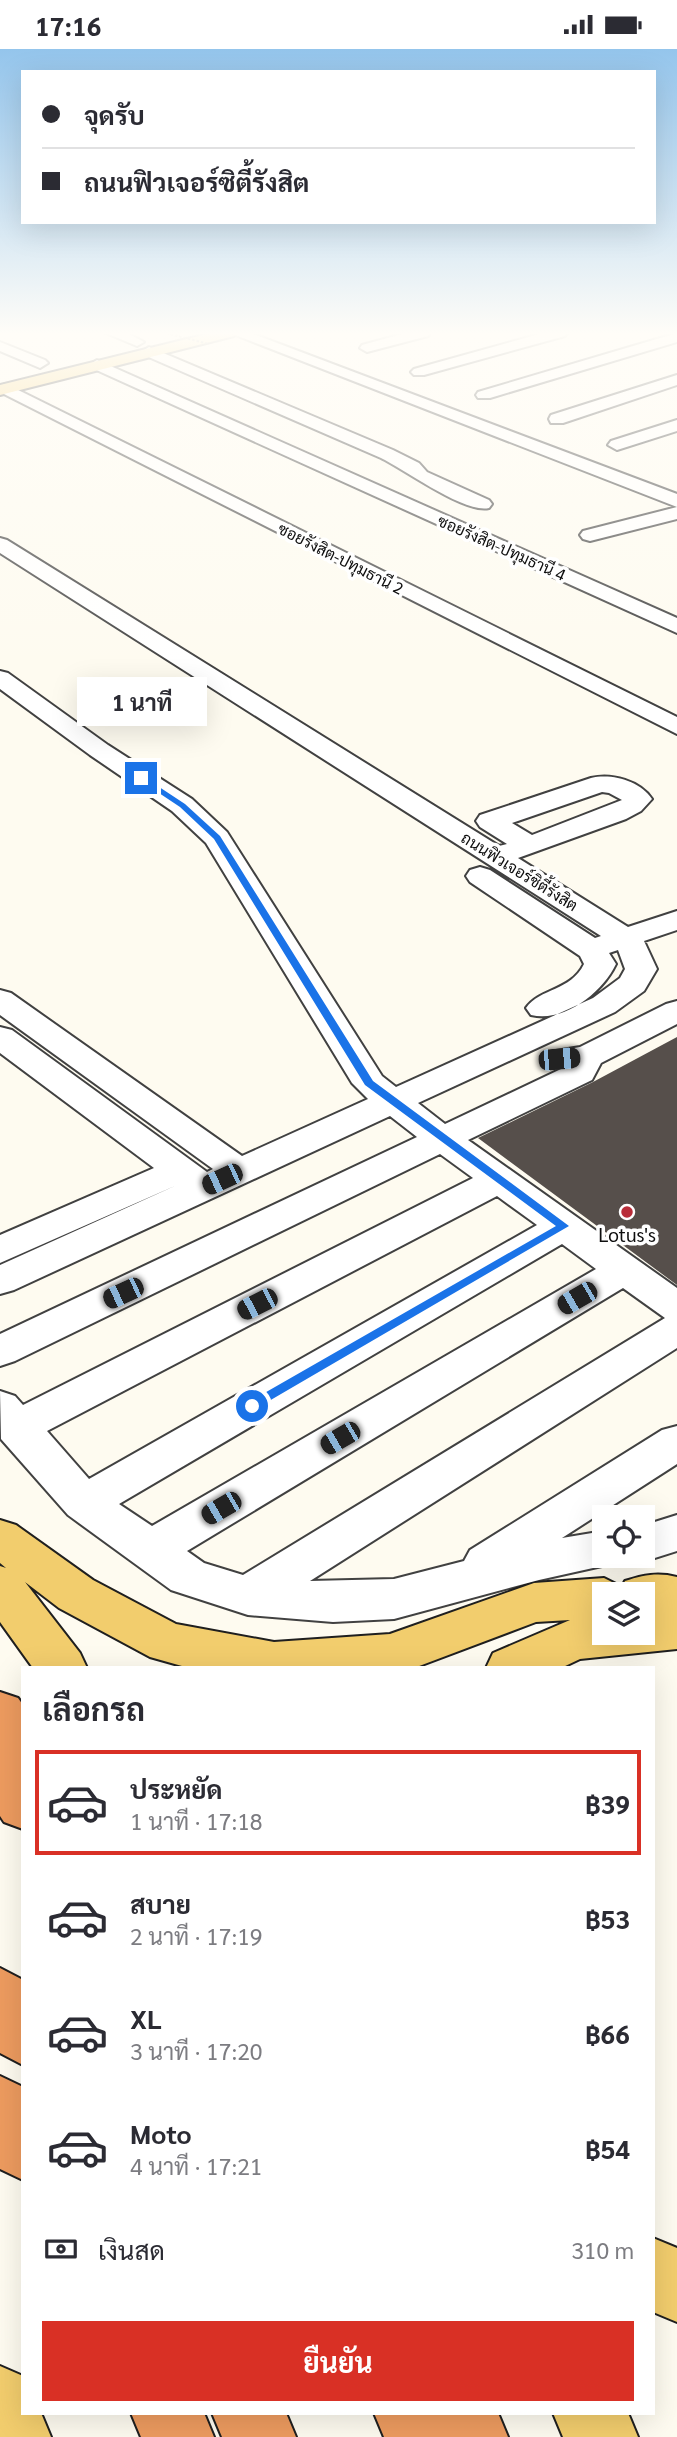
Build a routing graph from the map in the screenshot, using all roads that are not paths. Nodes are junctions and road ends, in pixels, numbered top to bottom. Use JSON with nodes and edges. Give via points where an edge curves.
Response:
{"nodes":[{"id":1,"x":127,"y":444,"type":"edge"},
{"id":2,"x":274,"y":444,"type":"edge"},
{"id":3,"x":365,"y":444,"type":"edge"},
{"id":4,"x":548,"y":444,"type":"edge"},
{"id":5,"x":387,"y":454,"type":"junction"},
{"id":6,"x":367,"y":459,"type":"dead end"},
{"id":7,"x":421,"y":476,"type":"dead end"},
{"id":8,"x":656,"y":493,"type":"junction"},
{"id":9,"x":630,"y":500,"type":"dead end"},
{"id":10,"x":677,"y":501,"type":"edge"},
{"id":11,"x":677,"y":513,"type":"edge"},
{"id":12,"x":576,"y":517,"type":"dead end"},
{"id":13,"x":0,"y":544,"type":"edge"},
{"id":14,"x":0,"y":570,"type":"edge"},
{"id":15,"x":677,"y":626,"type":"edge"},
{"id":16,"x":0,"y":678,"type":"edge"},
{"id":17,"x":283,"y":722,"type":"junction"},
{"id":18,"x":677,"y":727,"type":"edge"},
{"id":19,"x":255,"y":729,"type":"junction"},
{"id":20,"x":528,"y":845,"type":"dead end"},
{"id":21,"x":497,"y":856,"type":"junction"},
{"id":22,"x":677,"y":920,"type":"edge"},
{"id":23,"x":625,"y":938,"type":"junction"},
{"id":24,"x":592,"y":950,"type":"junction"},
{"id":25,"x":0,"y":1000,"type":"edge"},
{"id":26,"x":677,"y":1011,"type":"edge"},
{"id":27,"x":0,"y":1037,"type":"edge"},
{"id":28,"x":393,"y":1079,"type":"junction"},
{"id":29,"x":434,"y":1132,"type":"junction"},
{"id":30,"x":228,"y":1162,"type":"junction"},
{"id":31,"x":192,"y":1178,"type":"junction"},
{"id":32,"x":499,"y":1180,"type":"junction"},
{"id":33,"x":564,"y":1226,"type":"junction"},
{"id":34,"x":0,"y":1250,"type":"edge"},
{"id":35,"x":624,"y":1270,"type":"junction"},
{"id":36,"x":0,"y":1281,"type":"edge"},
{"id":37,"x":677,"y":1308,"type":"edge"},
{"id":38,"x":677,"y":1329,"type":"edge"},
{"id":39,"x":0,"y":1351,"type":"edge"},
{"id":40,"x":8,"y":1417,"type":"edge"},
{"id":41,"x":677,"y":1441,"type":"edge"},
{"id":42,"x":84,"y":1503,"type":"junction"},
{"id":43,"x":677,"y":1533,"type":"edge"},
{"id":44,"x":0,"y":1538,"type":"edge"},
{"id":45,"x":655,"y":1540,"type":"edge"},
{"id":46,"x":150,"y":1550,"type":"junction"},
{"id":47,"x":592,"y":1551,"type":"edge"},
{"id":48,"x":0,"y":1585,"type":"edge"},
{"id":49,"x":453,"y":1585,"type":"junction"},
{"id":50,"x":655,"y":1594,"type":"edge"},
{"id":51,"x":248,"y":1596,"type":"junction"},
{"id":52,"x":677,"y":1596,"type":"edge"},
{"id":53,"x":592,"y":1599,"type":"edge"},
{"id":54,"x":677,"y":1629,"type":"edge"},
{"id":55,"x":655,"y":1631,"type":"edge"},
{"id":56,"x":592,"y":1637,"type":"edge"},
{"id":57,"x":61,"y":1666,"type":"edge"},
{"id":58,"x":515,"y":1666,"type":"edge"},
{"id":59,"x":0,"y":1714,"type":"edge"},
{"id":60,"x":21,"y":1745,"type":"edge"},
{"id":61,"x":0,"y":1772,"type":"edge"},
{"id":62,"x":21,"y":1802,"type":"edge"},
{"id":63,"x":0,"y":1997,"type":"edge"},
{"id":64,"x":21,"y":2032,"type":"edge"},
{"id":65,"x":0,"y":2107,"type":"edge"},
{"id":66,"x":21,"y":2145,"type":"edge"},
{"id":67,"x":655,"y":2272,"type":"edge"},
{"id":68,"x":677,"y":2289,"type":"edge"},
{"id":69,"x":0,"y":2401,"type":"edge"},
{"id":70,"x":167,"y":2415,"type":"edge"},
{"id":71,"x":248,"y":2415,"type":"edge"},
{"id":72,"x":410,"y":2415,"type":"edge"},
{"id":73,"x":460,"y":2415,"type":"edge"},
{"id":74,"x":589,"y":2415,"type":"edge"},
{"id":75,"x":16,"y":2437,"type":"edge"},
{"id":76,"x":179,"y":2437,"type":"edge"},
{"id":77,"x":261,"y":2437,"type":"edge"},
{"id":78,"x":424,"y":2437,"type":"edge"},
{"id":79,"x":473,"y":2437,"type":"edge"},
{"id":80,"x":603,"y":2437,"type":"edge"}],
"edges":[{"from":1,"to":18,"type":"street","name":"ซอยรังสิต-ปทุมธานี 2"},
{"from":2,"to":15,"type":"street","name":"ซอยรังสิต-ปทุมธานี 4"},
{"from":3,"to":5,"type":"street"},
{"from":4,"to":8,"type":"street"},
{"from":5,"to":6,"type":"street"},
{"from":5,"to":7,"type":"street"},
{"from":8,"to":9,"type":"street"},
{"from":8,"to":10,"type":"street"},
{"from":11,"to":12,"type":"street","via":[[599,533]]},
{"from":13,"to":17,"type":"street","name":"ถนนฟิวเจอร์ซิตี้รังสิต"},
{"from":14,"to":19,"type":"street","name":"ถนนฟิวเจอร์ซิตี้รังสิต"},
{"from":16,"to":28,"type":"street","via":[[182,805],[217,838]]},
{"from":17,"to":19,"type":"street"},
{"from":17,"to":21,"type":"street","name":"ถนนฟิวเจอร์ซิตี้รังสิต"},
{"from":19,"to":24,"type":"street","name":"ถนนฟิวเจอร์ซิตี้รังสิต"},
{"from":20,"to":21,"type":"street"},
{"from":21,"to":23,"type":"street","name":"ถนนฟิวเจอร์ซิตี้รังสิต"},
{"from":22,"to":23,"type":"street"},
{"from":23,"to":24,"type":"street"},
{"from":23,"to":28,"type":"street","via":[[641,969],[634,984],[604,1005]]},
{"from":24,"to":28,"type":"street","via":[[600,964],[596,975],[579,991]]},
{"from":25,"to":30,"type":"street"},
{"from":26,"to":29,"type":"street","via":[[587,1057],[580,1073]]},
{"from":27,"to":31,"type":"street"},
{"from":28,"to":29,"type":"street"},
{"from":28,"to":30,"type":"street"},
{"from":29,"to":32,"type":"street"},
{"from":29,"to":39,"type":"street"},
{"from":30,"to":31,"type":"street"},
{"from":31,"to":34,"type":"street"},
{"from":31,"to":36,"type":"street"},
{"from":32,"to":33,"type":"street"},
{"from":32,"to":40,"type":"street"},
{"from":33,"to":35,"type":"street"},
{"from":33,"to":42,"type":"street"},
{"from":35,"to":37,"type":"street"},
{"from":35,"to":46,"type":"street"},
{"from":38,"to":51,"type":"street"},
{"from":40,"to":42,"type":"street"},
{"from":41,"to":49,"type":"street"},
{"from":42,"to":46,"type":"street"},
{"from":43,"to":45,"type":"street"},
{"from":44,"to":53,"type":"main road","via":[[76,1594],[167,1643],[274,1663],[391,1655],[534,1603]]},
{"from":46,"to":51,"type":"street","via":[[187,1577]]},
{"from":47,"to":49,"type":"street"},
{"from":48,"to":57,"type":"main road"},
{"from":49,"to":51,"type":"street","via":[[394,1599],[333,1602]]},
{"from":50,"to":52,"type":"main road"},
{"from":54,"to":55,"type":"main road"},
{"from":56,"to":58,"type":"main road","via":[[574,1639]]},
{"from":59,"to":60,"type":"highway"},
{"from":61,"to":62,"type":"highway"},
{"from":63,"to":64,"type":"highway"},
{"from":65,"to":66,"type":"highway"},
{"from":67,"to":68,"type":"main road"},
{"from":69,"to":75,"type":"main road"},
{"from":70,"to":76,"type":"highway"},
{"from":71,"to":77,"type":"highway"},
{"from":72,"to":78,"type":"highway"},
{"from":73,"to":79,"type":"highway"},
{"from":74,"to":80,"type":"main road"}]}
